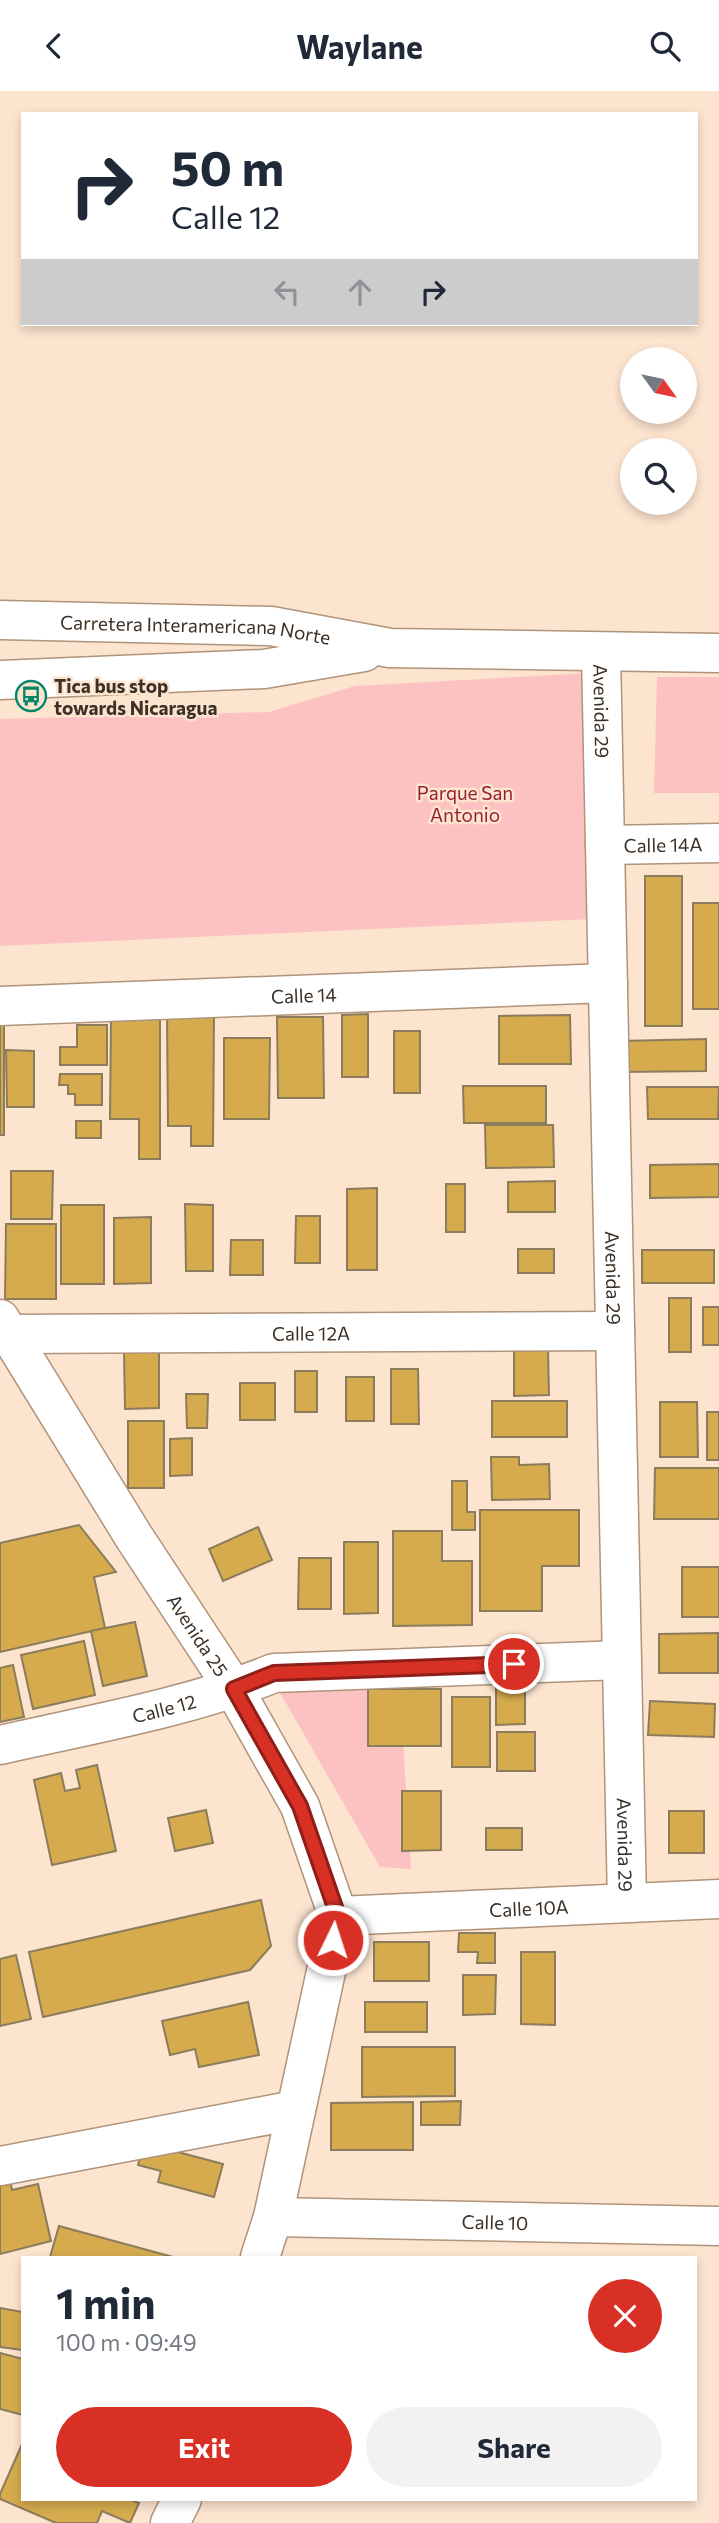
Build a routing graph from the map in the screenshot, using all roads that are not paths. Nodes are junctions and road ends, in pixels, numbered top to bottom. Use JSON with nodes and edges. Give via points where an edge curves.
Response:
{"nodes":[{"id":1,"x":0,"y":620,"type":"edge"},
{"id":2,"x":390,"y":648,"type":"junction"},
{"id":3,"x":601,"y":653,"type":"junction"},
{"id":4,"x":719,"y":653,"type":"edge"},
{"id":5,"x":0,"y":680,"type":"edge"},
{"id":6,"x":719,"y":843,"type":"edge"},
{"id":7,"x":605,"y":845,"type":"junction"},
{"id":8,"x":608,"y":983,"type":"junction"},
{"id":9,"x":0,"y":1006,"type":"edge"},
{"id":10,"x":4,"y":1327,"type":"edge"},
{"id":11,"x":615,"y":1331,"type":"junction"},
{"id":12,"x":621,"y":1660,"type":"junction"},
{"id":13,"x":234,"y":1689,"type":"junction"},
{"id":14,"x":0,"y":1745,"type":"edge"},
{"id":15,"x":719,"y":1899,"type":"edge"},
{"id":16,"x":627,"y":1903,"type":"junction"},
{"id":17,"x":338,"y":1916,"type":"junction"},
{"id":18,"x":295,"y":2110,"type":"junction"},
{"id":19,"x":0,"y":2165,"type":"edge"},
{"id":20,"x":273,"y":2217,"type":"junction"},
{"id":21,"x":719,"y":2226,"type":"edge"},
{"id":22,"x":260,"y":2256,"type":"edge"},
{"id":23,"x":181,"y":2501,"type":"edge"},
{"id":24,"x":170,"y":2523,"type":"edge"}],
"edges":[{"from":1,"to":2,"type":"main road","name":"Carretera Interamericana Norte","via":[[271,626]]},
{"from":2,"to":3,"type":"main road","name":"Carretera Interamericana Norte"},
{"from":2,"to":5,"type":"main road","name":"Carretera Interamericana Norte","via":[[264,669]]},
{"from":3,"to":4,"type":"main road","name":"Carretera Interamericana Norte"},
{"from":3,"to":7,"type":"main road","name":"Avenida 29"},
{"from":6,"to":7,"type":"main road","name":"Calle 14A"},
{"from":7,"to":8,"type":"main road","name":"Avenida 29"},
{"from":8,"to":9,"type":"main road","name":"Calle 14"},
{"from":8,"to":11,"type":"main road","name":"Avenida 29"},
{"from":10,"to":11,"type":"main road","name":"Calle 12A"},
{"from":10,"to":13,"type":"main road","name":"Avenida 25"},
{"from":11,"to":12,"type":"main road","name":"Avenida 29"},
{"from":12,"to":13,"type":"main road","name":"Calle 12","via":[[274,1673]]},
{"from":12,"to":16,"type":"main road","name":"Avenida 29"},
{"from":13,"to":14,"type":"main road","name":"Calle 12"},
{"from":13,"to":17,"type":"main road","name":"Avenida 25","via":[[300,1806]]},
{"from":15,"to":16,"type":"main road","name":"Calle 10A"},
{"from":16,"to":17,"type":"main road","name":"Calle 10A"},
{"from":17,"to":18,"type":"main road"},
{"from":18,"to":19,"type":"main road"},
{"from":18,"to":20,"type":"main road"},
{"from":20,"to":21,"type":"main road","name":"Calle 10"},
{"from":20,"to":22,"type":"main road"},
{"from":23,"to":24,"type":"main road"}]}
